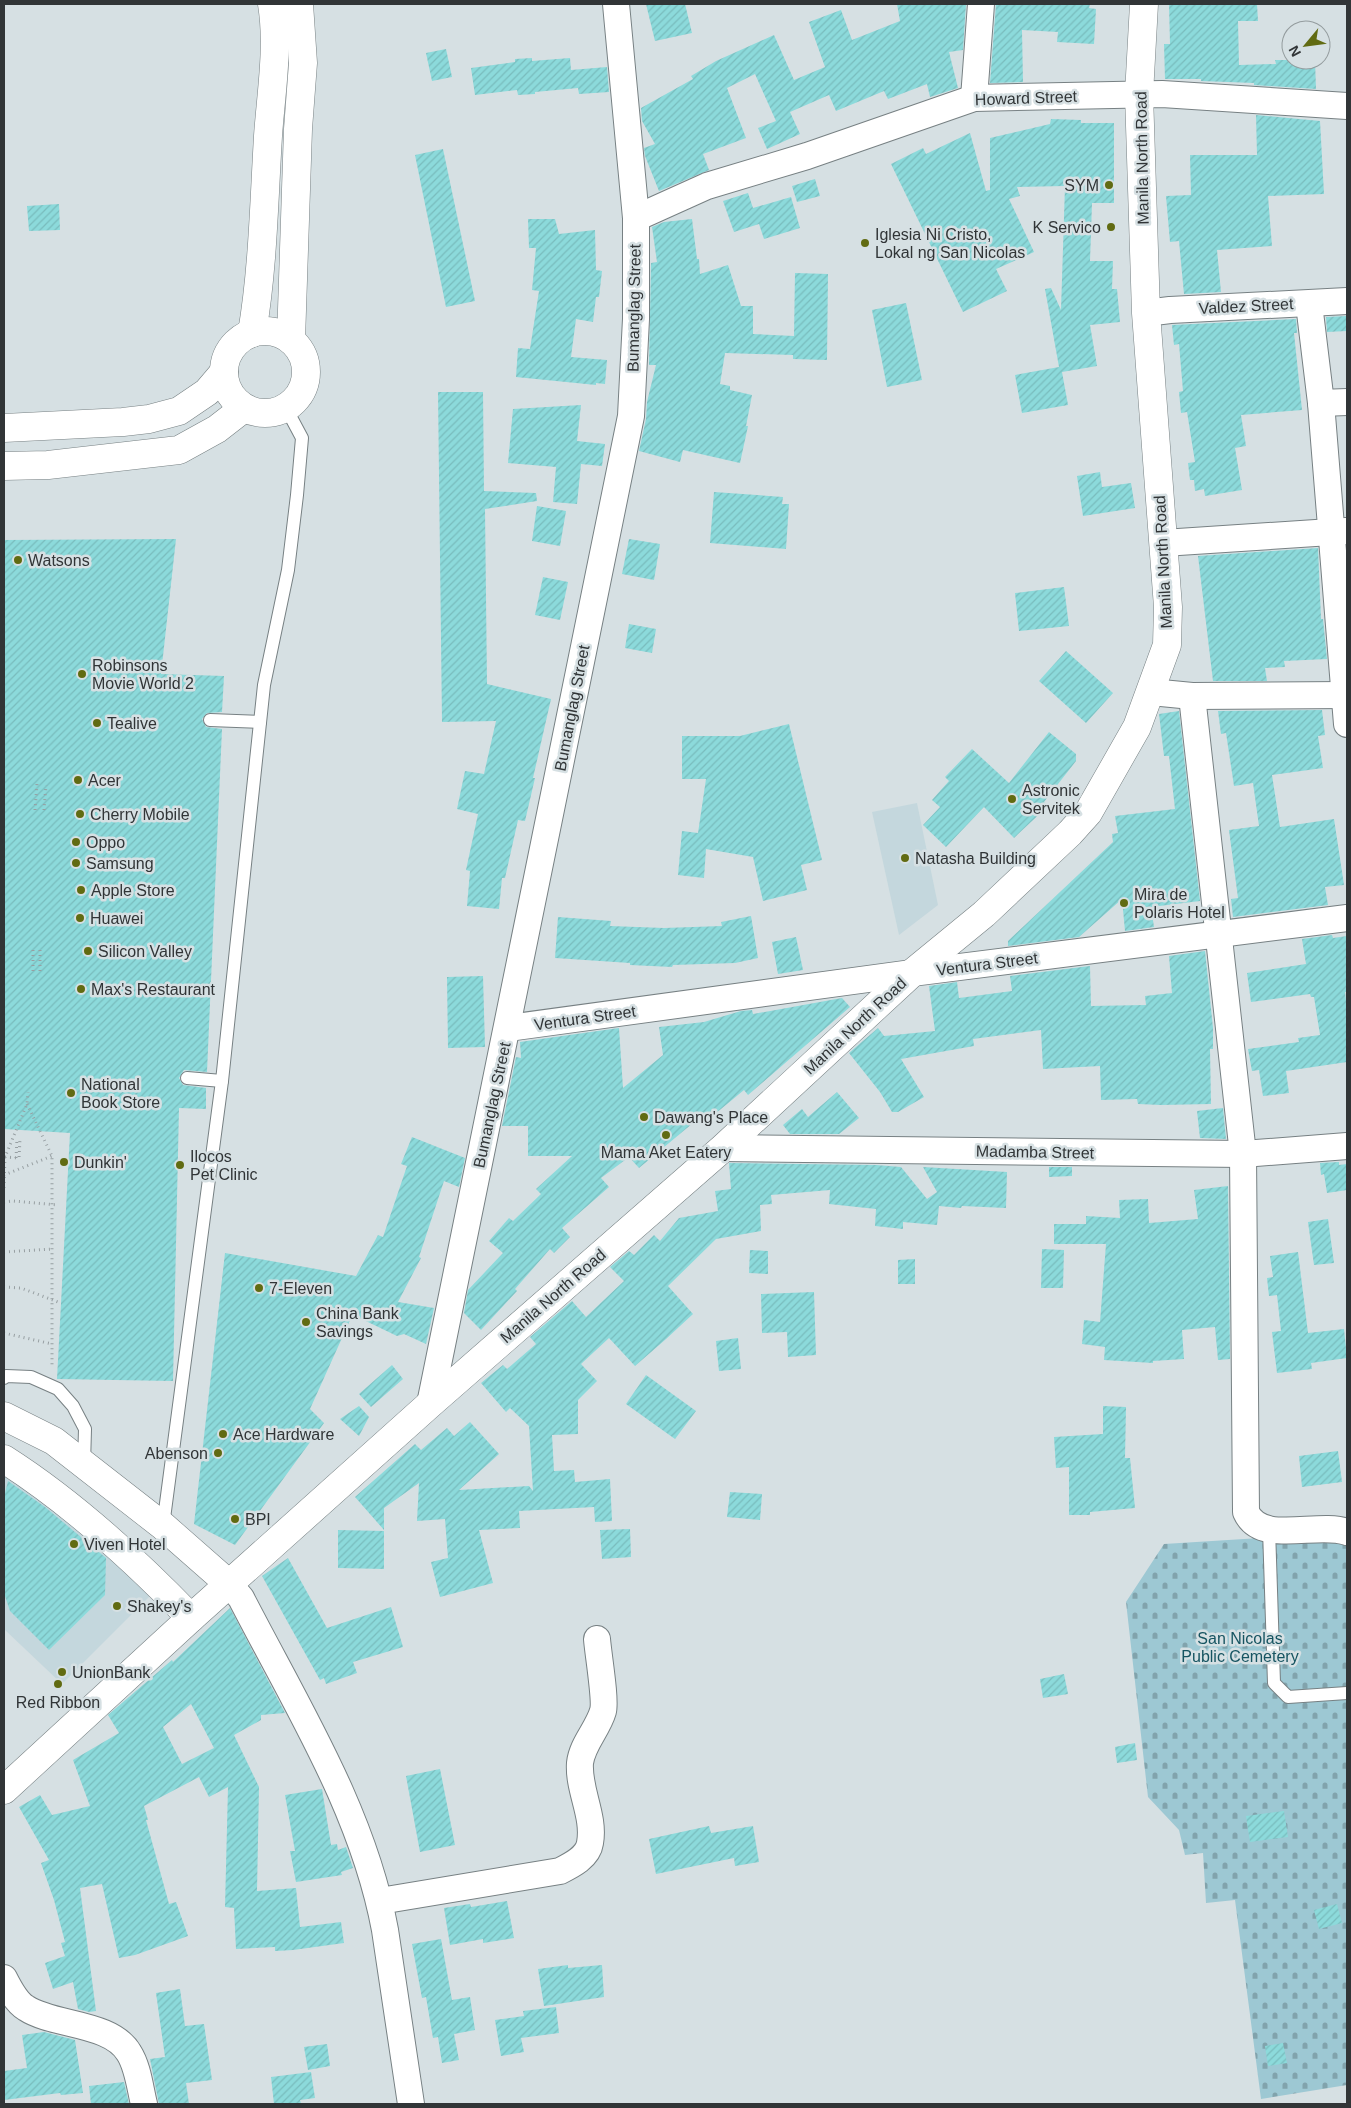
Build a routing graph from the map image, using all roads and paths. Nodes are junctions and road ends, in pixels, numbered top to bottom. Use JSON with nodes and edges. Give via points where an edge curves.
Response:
{"nodes":[{"id":1,"x":272,"y":4,"type":"edge"},
{"id":2,"x":299,"y":4,"type":"edge"},
{"id":3,"x":616,"y":4,"type":"edge"},
{"id":4,"x":981,"y":4,"type":"edge"},
{"id":5,"x":1144,"y":4,"type":"edge"},
{"id":6,"x":1139,"y":94,"type":"junction"},
{"id":7,"x":974,"y":98,"type":"junction"},
{"id":8,"x":1347,"y":106,"type":"edge"},
{"id":9,"x":636,"y":218,"type":"junction"},
{"id":10,"x":1347,"y":301,"type":"edge"},
{"id":11,"x":1309,"y":304,"type":"junction"},
{"id":12,"x":1146,"y":313,"type":"junction"},
{"id":13,"x":252,"y":333,"type":"junction"},
{"id":14,"x":291,"y":340,"type":"junction"},
{"id":15,"x":224,"y":372,"type":"junction"},
{"id":16,"x":1347,"y":402,"type":"edge"},
{"id":17,"x":1321,"y":404,"type":"junction"},
{"id":18,"x":244,"y":408,"type":"junction"},
{"id":19,"x":286,"y":408,"type":"junction"},
{"id":20,"x":4,"y":428,"type":"edge"},
{"id":21,"x":7,"y":468,"type":"edge"},
{"id":22,"x":1338,"y":531,"type":"edge"},
{"id":23,"x":1163,"y":543,"type":"junction"},
{"id":24,"x":1151,"y":692,"type":"junction"},
{"id":25,"x":1345,"y":695,"type":"edge"},
{"id":26,"x":1192,"y":696,"type":"junction"},
{"id":27,"x":210,"y":720,"type":"dead end"},
{"id":28,"x":260,"y":722,"type":"junction"},
{"id":29,"x":1347,"y":724,"type":"edge"},
{"id":30,"x":37,"y":784,"type":"dead end"},
{"id":31,"x":46,"y":785,"type":"dead end"},
{"id":32,"x":35,"y":810,"type":"dead end"},
{"id":33,"x":44,"y":810,"type":"dead end"},
{"id":34,"x":1347,"y":918,"type":"edge"},
{"id":35,"x":1219,"y":934,"type":"junction"},
{"id":36,"x":34,"y":946,"type":"dead end"},
{"id":37,"x":40,"y":946,"type":"dead end"},
{"id":38,"x":33,"y":971,"type":"dead end"},
{"id":39,"x":40,"y":971,"type":"dead end"},
{"id":40,"x":912,"y":973,"type":"junction"},
{"id":41,"x":508,"y":1028,"type":"junction"},
{"id":42,"x":186,"y":1078,"type":"dead end"},
{"id":43,"x":222,"y":1081,"type":"junction"},
{"id":44,"x":28,"y":1092,"type":"dead end"},
{"id":45,"x":27,"y":1104,"type":"junction"},
{"id":46,"x":18,"y":1139,"type":"dead end"},
{"id":47,"x":1347,"y":1146,"type":"edge"},
{"id":48,"x":723,"y":1148,"type":"junction"},
{"id":49,"x":1243,"y":1154,"type":"junction"},
{"id":50,"x":52,"y":1156,"type":"junction"},
{"id":51,"x":4,"y":1157,"type":"edge"},
{"id":52,"x":4,"y":1175,"type":"edge"},
{"id":53,"x":4,"y":1188,"type":"edge"},
{"id":54,"x":4,"y":1202,"type":"edge"},
{"id":55,"x":58,"y":1205,"type":"dead end"},
{"id":56,"x":52,"y":1249,"type":"junction"},
{"id":57,"x":4,"y":1252,"type":"edge"},
{"id":58,"x":4,"y":1287,"type":"edge"},
{"id":59,"x":58,"y":1302,"type":"dead end"},
{"id":60,"x":4,"y":1333,"type":"edge"},
{"id":61,"x":52,"y":1344,"type":"junction"},
{"id":62,"x":4,"y":1378,"type":"edge"},
{"id":63,"x":52,"y":1386,"type":"junction"},
{"id":64,"x":430,"y":1404,"type":"junction"},
{"id":65,"x":4,"y":1416,"type":"edge"},
{"id":66,"x":4,"y":1460,"type":"edge"},
{"id":67,"x":84,"y":1464,"type":"junction"},
{"id":68,"x":163,"y":1526,"type":"junction"},
{"id":69,"x":1268,"y":1529,"type":"junction"},
{"id":70,"x":1347,"y":1532,"type":"edge"},
{"id":71,"x":229,"y":1584,"type":"junction"},
{"id":72,"x":191,"y":1618,"type":"junction"},
{"id":73,"x":597,"y":1639,"type":"dead end"},
{"id":74,"x":1347,"y":1693,"type":"edge"},
{"id":75,"x":4,"y":1790,"type":"edge"},
{"id":76,"x":380,"y":1901,"type":"junction"},
{"id":77,"x":4,"y":1978,"type":"edge"},
{"id":78,"x":144,"y":2104,"type":"edge"},
{"id":79,"x":411,"y":2104,"type":"edge"}],
"edges":[{"from":1,"to":13,"type":"main road","via":[[273,58],[260,272]]},
{"from":2,"to":14,"type":"main road","via":[[302,64]]},
{"from":3,"to":9,"type":"street","name":"Bumanglag Street"},
{"from":4,"to":7,"type":"street"},
{"from":5,"to":6,"type":"main road","name":"Manila North Road"},
{"from":6,"to":7,"type":"street","name":"Howard Street"},
{"from":6,"to":8,"type":"street","name":"Howard Street"},
{"from":6,"to":12,"type":"main road","name":"Manila North Road"},
{"from":7,"to":9,"type":"street","name":"Howard Street","via":[[807,156],[707,186]]},
{"from":9,"to":41,"type":"street","name":"Bumanglag Street","via":[[636,319],[630,416]]},
{"from":10,"to":11,"type":"street","name":"Valdez Street"},
{"from":11,"to":12,"type":"street","name":"Valdez Street"},
{"from":11,"to":17,"type":"street"},
{"from":12,"to":23,"type":"main road","name":"Manila North Road"},
{"from":13,"to":14,"type":"main road","via":[[272,332]]},
{"from":13,"to":15,"type":"main road","via":[[237,341],[227,355]]},
{"from":14,"to":19,"type":"main road","via":[[303,356],[306,376],[300,394]]},
{"from":15,"to":18,"type":"main road","via":[[226,386],[233,399]]},
{"from":15,"to":20,"type":"main road","via":[[207,392],[179,411],[156,417],[122,422]]},
{"from":16,"to":17,"type":"street"},
{"from":17,"to":22,"type":"street"},
{"from":18,"to":19,"type":"main road","via":[[258,413]]},
{"from":18,"to":21,"type":"main road","via":[[217,429],[179,450]]},
{"from":19,"to":28,"type":"lane","via":[[302,438],[288,570],[264,685]]},
{"from":22,"to":23,"type":"street"},
{"from":22,"to":25,"type":"street"},
{"from":23,"to":24,"type":"main road","name":"Manila North Road","via":[[1168,607],[1167,646]]},
{"from":24,"to":26,"type":"street"},
{"from":24,"to":40,"type":"main road","name":"Manila North Road","via":[[1137,727],[1088,813],[984,914]]},
{"from":25,"to":26,"type":"street"},
{"from":25,"to":29,"type":"street"},
{"from":26,"to":35,"type":"street"},
{"from":27,"to":28,"type":"lane"},
{"from":28,"to":43,"type":"lane"},
{"from":30,"to":32,"type":"path"},
{"from":31,"to":33,"type":"path"},
{"from":34,"to":35,"type":"street","name":"Ventura Street"},
{"from":35,"to":40,"type":"street","name":"Ventura Street"},
{"from":35,"to":49,"type":"street"},
{"from":36,"to":38,"type":"path"},
{"from":37,"to":39,"type":"path"},
{"from":40,"to":41,"type":"street","name":"Ventura Street"},
{"from":40,"to":48,"type":"main road","name":"Manila North Road"},
{"from":41,"to":64,"type":"street","name":"Bumanglag Street"},
{"from":42,"to":43,"type":"lane"},
{"from":43,"to":68,"type":"lane"},
{"from":44,"to":45,"type":"path"},
{"from":45,"to":50,"type":"path"},
{"from":45,"to":51,"type":"path"},
{"from":46,"to":51,"type":"path","via":[[19,1158]]},
{"from":47,"to":49,"type":"street","name":"Madamba Street"},
{"from":48,"to":49,"type":"street","name":"Madamba Street"},
{"from":48,"to":64,"type":"main road","name":"Manila North Road"},
{"from":49,"to":69,"type":"street","via":[[1246,1512],[1255,1524]]},
{"from":50,"to":52,"type":"path"},
{"from":50,"to":56,"type":"path"},
{"from":51,"to":52,"type":"path"},
{"from":52,"to":53,"type":"path"},
{"from":54,"to":55,"type":"path","bridge":true},
{"from":56,"to":57,"type":"path"},
{"from":56,"to":61,"type":"path"},
{"from":58,"to":59,"type":"path","bridge":true,"via":[[21,1288]]},
{"from":60,"to":61,"type":"path"},
{"from":61,"to":63,"type":"path"},
{"from":62,"to":63,"type":"lane","via":[[31,1377]]},
{"from":63,"to":67,"type":"lane","via":[[73,1406],[85,1429]]},
{"from":64,"to":71,"type":"main road","name":"Manila North Road"},
{"from":65,"to":67,"type":"main road","via":[[54,1441]]},
{"from":66,"to":72,"type":"main road","via":[[42,1483],[96,1527]]},
{"from":67,"to":68,"type":"main road"},
{"from":68,"to":71,"type":"main road"},
{"from":69,"to":70,"type":"street","via":[[1317,1528]]},
{"from":69,"to":74,"type":"lane","via":[[1274,1683],[1288,1697]]},
{"from":71,"to":72,"type":"main road","name":"Manila North Road"},
{"from":71,"to":76,"type":"street","via":[[241,1598],[307,1722],[338,1788]]},
{"from":72,"to":75,"type":"main road","name":"Manila North Road"},
{"from":73,"to":76,"type":"street","via":[[604,1708],[580,1762],[589,1819],[590,1844],[584,1854],[560,1871]]},
{"from":76,"to":79,"type":"street"},
{"from":77,"to":78,"type":"street","via":[[26,2008],[98,2031],[118,2041],[129,2053]]}]}
